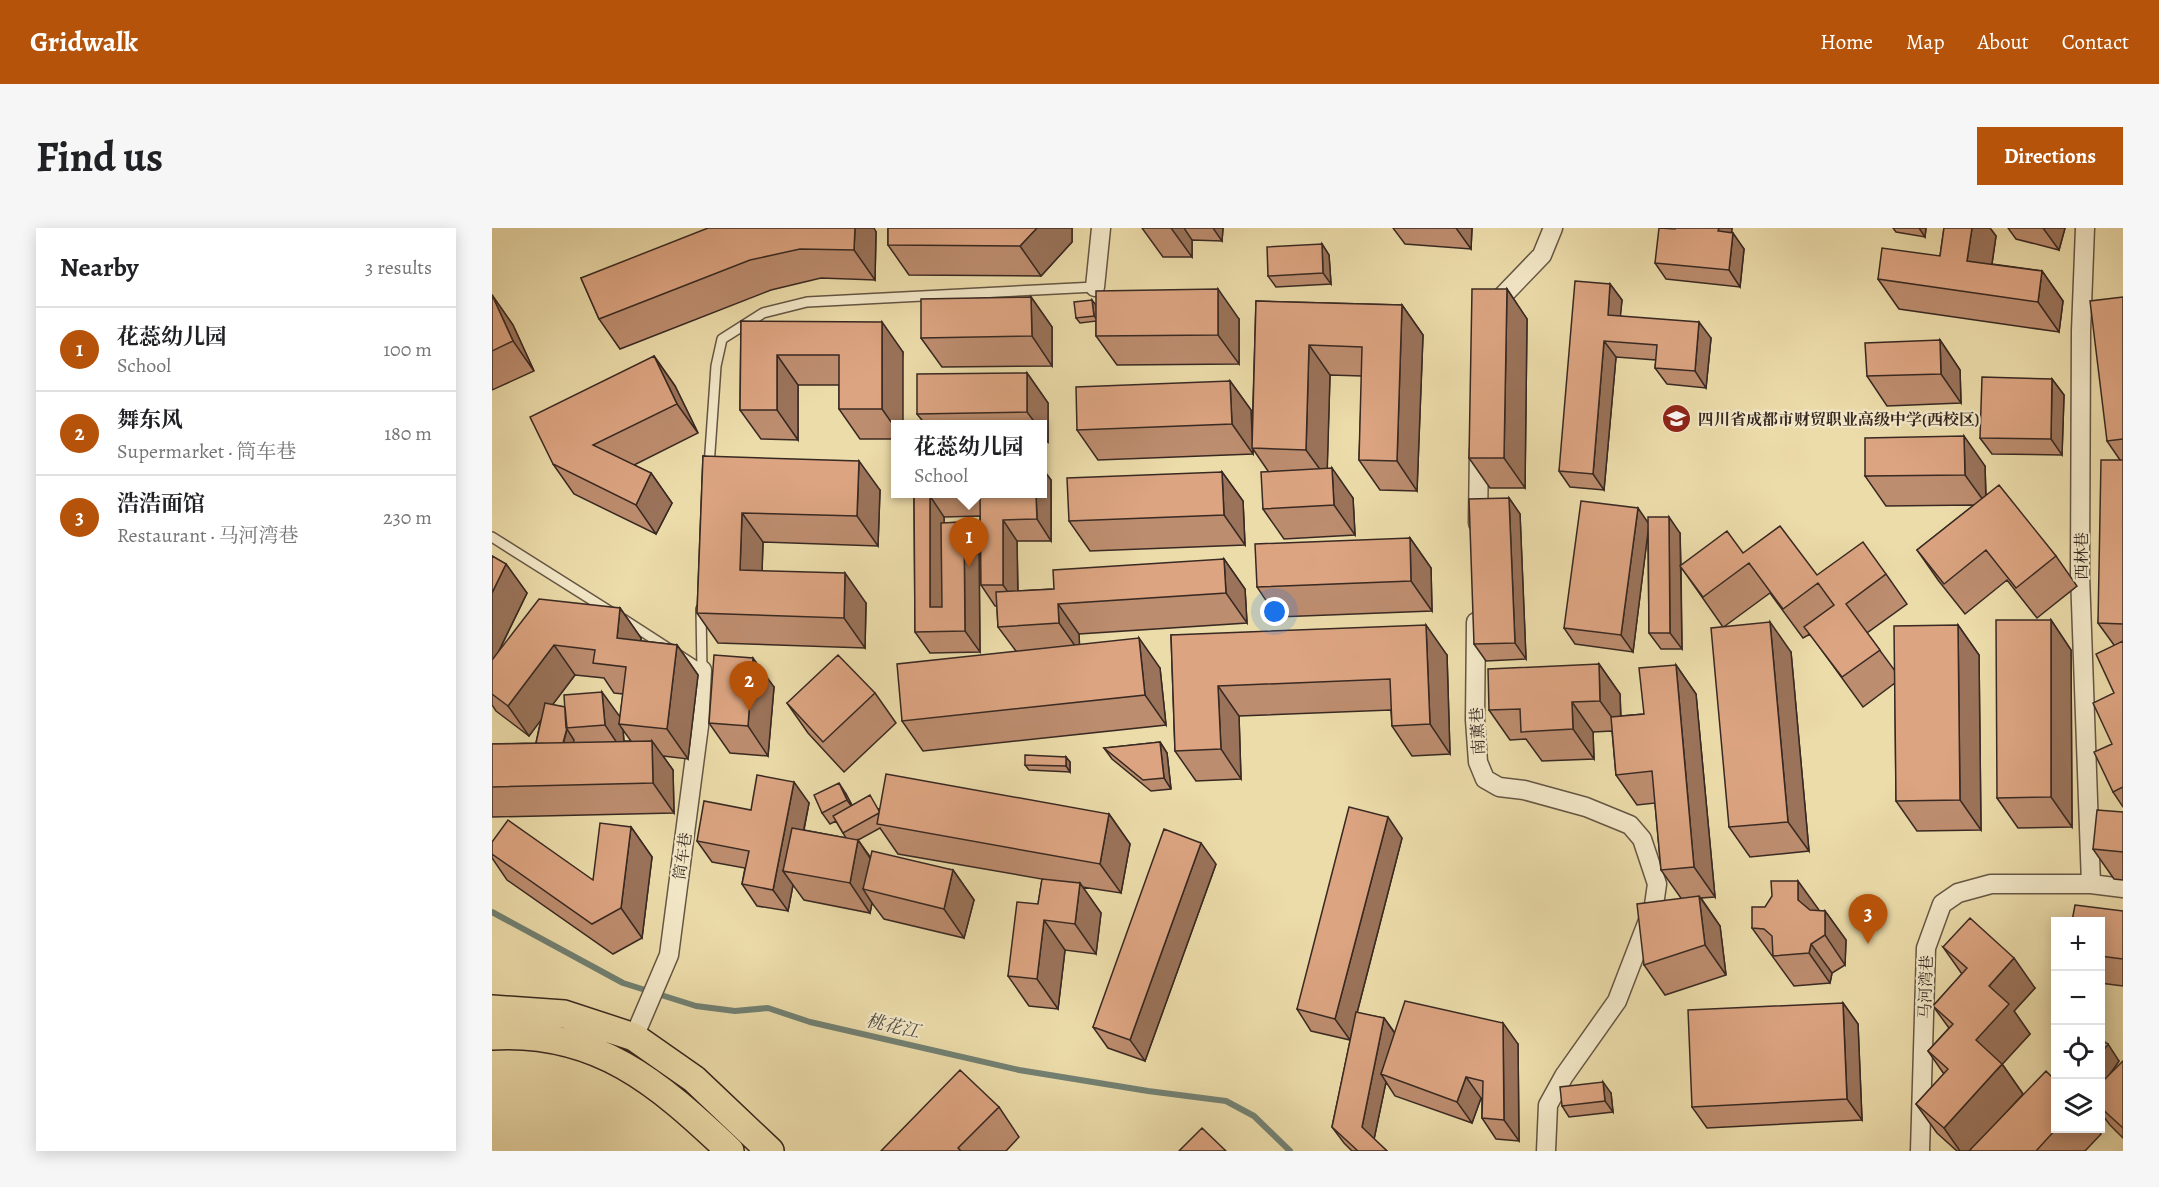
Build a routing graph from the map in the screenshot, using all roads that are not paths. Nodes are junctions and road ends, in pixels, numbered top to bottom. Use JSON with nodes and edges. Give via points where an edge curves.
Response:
{"nodes":[{"id":1,"x":1101,"y":228,"type":"edge"},
{"id":2,"x":1552,"y":228,"type":"edge"},
{"id":3,"x":2085,"y":228,"type":"edge"},
{"id":4,"x":1095,"y":287,"type":"joint"},
{"id":5,"x":1483,"y":321,"type":"edge"},
{"id":6,"x":1479,"y":435,"type":"edge"},
{"id":7,"x":709,"y":480,"type":"edge"},
{"id":8,"x":492,"y":537,"type":"edge"},
{"id":9,"x":1478,"y":542,"type":"edge"},
{"id":10,"x":701,"y":593,"type":"edge"},
{"id":11,"x":1477,"y":601,"type":"edge"},
{"id":12,"x":702,"y":670,"type":"junction"},
{"id":13,"x":2091,"y":884,"type":"junction"},
{"id":14,"x":2123,"y":888,"type":"edge"},
{"id":15,"x":492,"y":1009,"type":"edge"},
{"id":16,"x":492,"y":1036,"type":"edge"},
{"id":17,"x":634,"y":1036,"type":"junction"},
{"id":18,"x":730,"y":1151,"type":"edge"},
{"id":19,"x":770,"y":1151,"type":"edge"},
{"id":20,"x":1546,"y":1151,"type":"edge"},
{"id":21,"x":1920,"y":1151,"type":"edge"}],
"edges":[{"from":1,"to":4,"type":"street"},
{"from":2,"to":5,"type":"street","via":[[1542,255],[1497,300]]},
{"from":3,"to":13,"type":"street","name":"西林巷","via":[[2080,575]]},
{"from":4,"to":7,"type":"lane","via":[[807,302],[763,313],[722,339],[716,366]]},
{"from":6,"to":9,"type":"street"},
{"from":8,"to":12,"type":"lane"},
{"from":10,"to":12,"type":"lane"},
{"from":11,"to":20,"type":"street","name":"南薰巷","via":[[1475,720],[1478,762],[1485,780],[1499,788],[1524,790],[1586,807],[1630,825],[1642,839],[1657,884],[1654,905],[1617,1001],[1548,1105]]},
{"from":12,"to":17,"type":"street","name":"筒车巷","via":[[699,726],[669,955]]},
{"from":13,"to":14,"type":"street","name":"马河湾巷"},
{"from":13,"to":21,"type":"street","name":"马河湾巷","via":[[1991,884],[1958,893],[1942,904],[1926,948]]},
{"from":15,"to":17,"type":"main road","via":[[564,1014]]},
{"from":16,"to":18,"type":"main road","via":[[561,1040],[620,1062],[675,1100]]},
{"from":17,"to":19,"type":"main road","via":[[694,1079]]}]}
